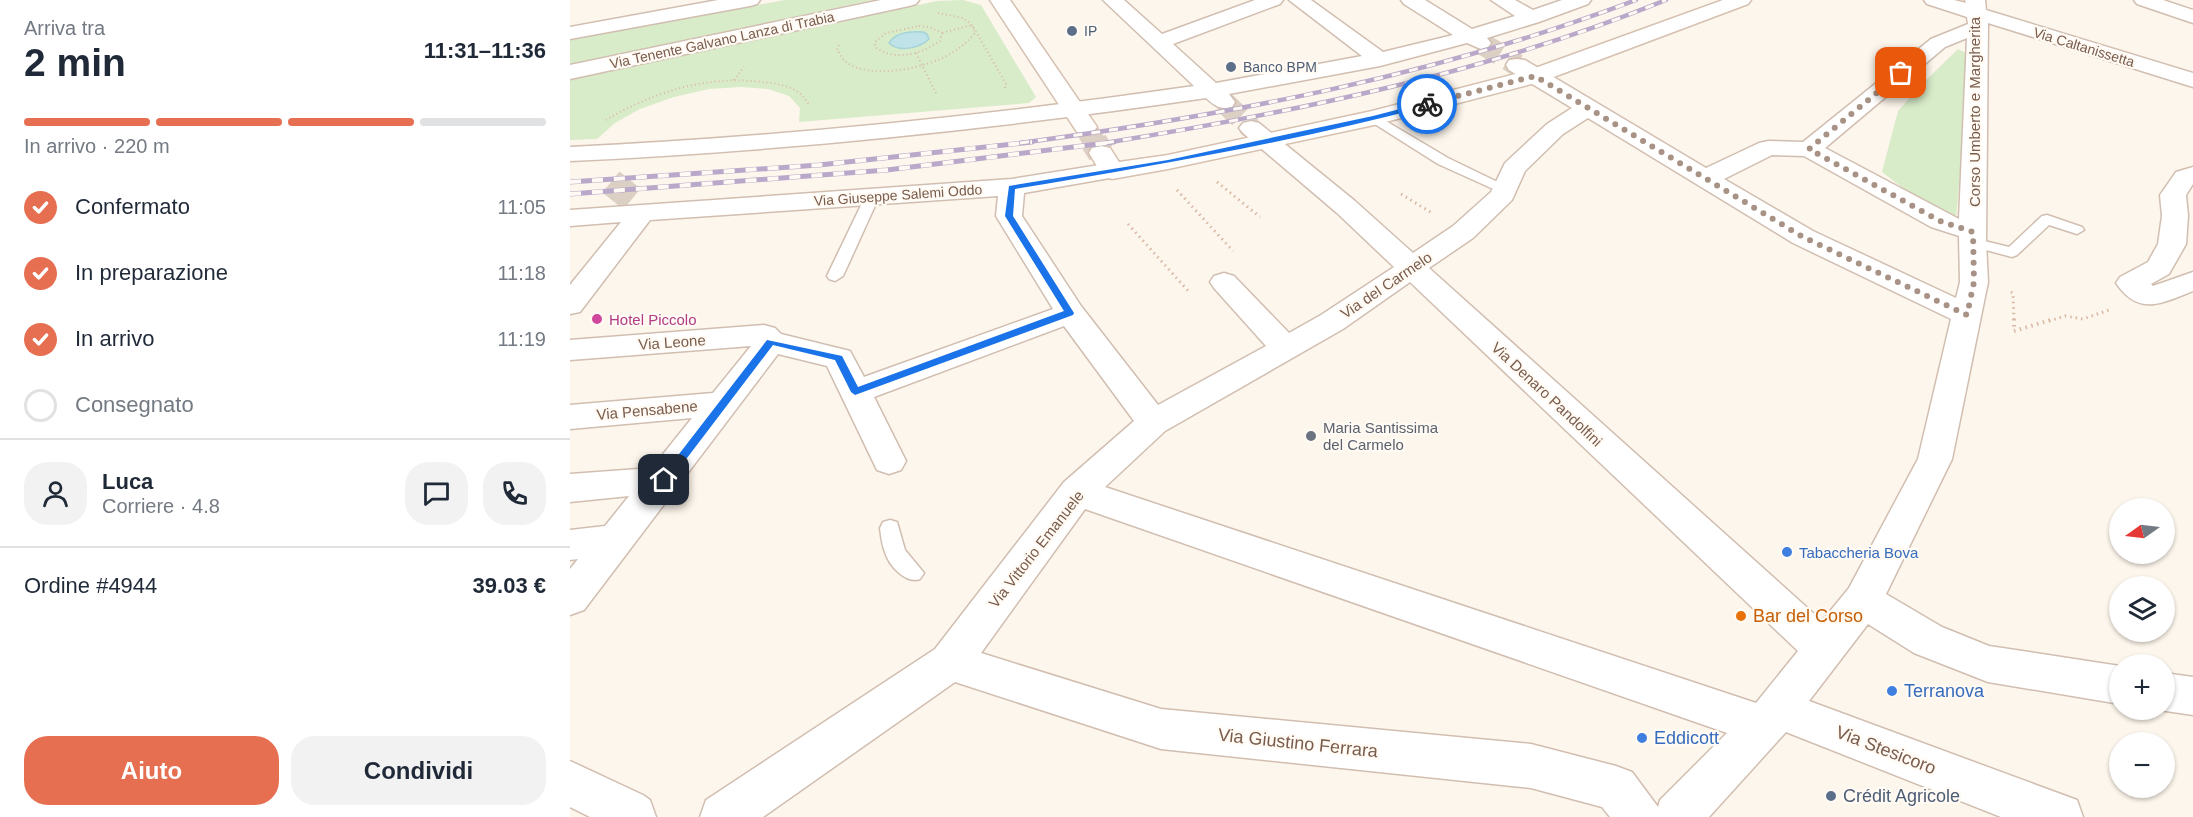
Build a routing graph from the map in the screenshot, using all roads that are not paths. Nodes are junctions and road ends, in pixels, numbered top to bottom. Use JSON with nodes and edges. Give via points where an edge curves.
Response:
{"nodes":[{"id":1,"x":750,"y":0,"type":"edge"},
{"id":2,"x":909,"y":0,"type":"edge"},
{"id":3,"x":999,"y":0,"type":"edge"},
{"id":4,"x":1113,"y":0,"type":"edge"},
{"id":5,"x":1274,"y":0,"type":"edge"},
{"id":6,"x":1299,"y":0,"type":"edge"},
{"id":7,"x":1411,"y":0,"type":"edge"},
{"id":8,"x":1501,"y":0,"type":"edge"},
{"id":9,"x":1581,"y":0,"type":"edge"},
{"id":10,"x":1934,"y":0,"type":"edge"},
{"id":11,"x":2144,"y":0,"type":"edge"},
{"id":12,"x":1736,"y":1,"type":"edge"},
{"id":13,"x":1976,"y":13,"type":"edge"},
{"id":14,"x":2193,"y":17,"type":"edge"},
{"id":15,"x":1532,"y":18,"type":"junction"},
{"id":16,"x":570,"y":33,"type":"edge"},
{"id":17,"x":1476,"y":40,"type":"junction"},
{"id":18,"x":1158,"y":42,"type":"junction"},
{"id":19,"x":1380,"y":60,"type":"junction"},
{"id":20,"x":1526,"y":70,"type":"junction"},
{"id":21,"x":570,"y":72,"type":"edge"},
{"id":22,"x":2193,"y":80,"type":"edge"},
{"id":23,"x":1219,"y":97,"type":"junction"},
{"id":24,"x":1587,"y":108,"type":"junction"},
{"id":25,"x":1080,"y":118,"type":"junction"},
{"id":26,"x":1374,"y":118,"type":"junction"},
{"id":27,"x":1258,"y":135,"type":"junction"},
{"id":28,"x":1809,"y":149,"type":"junction"},
{"id":29,"x":655,"y":150,"type":"junction"},
{"id":30,"x":570,"y":154,"type":"edge"},
{"id":31,"x":638,"y":170,"type":"tunnel mouth"},
{"id":32,"x":2193,"y":175,"type":"edge"},
{"id":33,"x":1702,"y":177,"type":"junction"},
{"id":34,"x":1011,"y":187,"type":"junction"},
{"id":35,"x":1505,"y":189,"type":"junction"},
{"id":36,"x":872,"y":197,"type":"junction"},
{"id":37,"x":642,"y":213,"type":"junction"},
{"id":38,"x":570,"y":218,"type":"edge"},
{"id":39,"x":2077,"y":230,"type":"dead end"},
{"id":40,"x":1972,"y":237,"type":"junction"},
{"id":41,"x":1412,"y":268,"type":"junction"},
{"id":42,"x":835,"y":276,"type":"dead end"},
{"id":43,"x":2193,"y":281,"type":"edge"},
{"id":44,"x":1224,"y":282,"type":"road end"},
{"id":45,"x":570,"y":305,"type":"edge"},
{"id":46,"x":1070,"y":313,"type":"junction"},
{"id":47,"x":1967,"y":315,"type":"junction"},
{"id":48,"x":771,"y":342,"type":"junction"},
{"id":49,"x":1285,"y":348,"type":"junction"},
{"id":50,"x":570,"y":350,"type":"edge"},
{"id":51,"x":855,"y":392,"type":"junction"},
{"id":52,"x":724,"y":404,"type":"junction"},
{"id":53,"x":570,"y":417,"type":"edge"},
{"id":54,"x":1153,"y":423,"type":"junction"},
{"id":55,"x":889,"y":461,"type":"dead end"},
{"id":56,"x":664,"y":480,"type":"junction"},
{"id":57,"x":570,"y":488,"type":"edge"},
{"id":58,"x":1077,"y":492,"type":"junction"},
{"id":59,"x":890,"y":528,"type":"dead end"},
{"id":60,"x":618,"y":539,"type":"junction"},
{"id":61,"x":570,"y":545,"type":"edge"},
{"id":62,"x":914,"y":573,"type":"dead end"},
{"id":63,"x":570,"y":598,"type":"edge"},
{"id":64,"x":1863,"y":600,"type":"junction"},
{"id":65,"x":1825,"y":650,"type":"junction"},
{"id":66,"x":950,"y":662,"type":"junction"},
{"id":67,"x":2109,"y":684,"type":"edge"},
{"id":68,"x":2175,"y":694,"type":"edge"},
{"id":69,"x":2193,"y":696,"type":"edge"},
{"id":70,"x":1771,"y":718,"type":"junction"},
{"id":71,"x":570,"y":783,"type":"edge"},
{"id":72,"x":734,"y":813,"type":"edge"},
{"id":73,"x":633,"y":817,"type":"edge"},
{"id":74,"x":1639,"y":817,"type":"edge"},
{"id":75,"x":1677,"y":817,"type":"edge"},
{"id":76,"x":2060,"y":817,"type":"edge"}],
"edges":[{"from":1,"to":16,"type":"street"},
{"from":2,"to":21,"type":"street","name":"Via Tenente Galvano Lanza di Trabia"},
{"from":3,"to":25,"type":"street"},
{"from":4,"to":18,"type":"street"},
{"from":5,"to":18,"type":"street"},
{"from":6,"to":19,"type":"street"},
{"from":7,"to":17,"type":"street"},
{"from":8,"to":15,"type":"street"},
{"from":9,"to":15,"type":"street"},
{"from":10,"to":13,"type":"street","name":"Via Caltanissetta"},
{"from":11,"to":14,"type":"street"},
{"from":12,"to":20,"type":"street","name":"Via Giuseppe Salemi Oddo"},
{"from":13,"to":22,"type":"street","name":"Via Caltanissetta"},
{"from":13,"to":28,"type":"street"},
{"from":13,"to":40,"type":"street","name":"Corso Umberto e Margherita"},
{"from":15,"to":17,"type":"street"},
{"from":17,"to":19,"type":"street"},
{"from":18,"to":23,"type":"street"},
{"from":19,"to":23,"type":"street"},
{"from":20,"to":24,"type":"street"},
{"from":20,"to":26,"type":"street","name":"Via Giuseppe Salemi Oddo"},
{"from":23,"to":25,"type":"street"},
{"from":24,"to":33,"type":"street"},
{"from":24,"to":35,"type":"street","name":"Via del Carmelo","via":[[1555,129],[1514,168]]},
{"from":25,"to":29,"type":"street"},
{"from":26,"to":27,"type":"street","name":"Via Giuseppe Salemi Oddo"},
{"from":26,"to":35,"type":"lane","via":[[1443,161]]},
{"from":27,"to":34,"type":"street","name":"Via Giuseppe Salemi Oddo","via":[[1194,156],[1156,164],[1106,162]]},
{"from":27,"to":41,"type":"street","name":"Via Denaro Pandolfini","via":[[1347,207]]},
{"from":28,"to":33,"type":"street","via":[[1768,148]]},
{"from":28,"to":40,"type":"street"},
{"from":29,"to":30,"type":"street"},
{"from":29,"to":31,"type":"street"},
{"from":32,"to":43,"type":"street","via":[[2185,177],[2173,195],[2172,244],[2159,268],[2130,283],[2150,297]]},
{"from":33,"to":47,"type":"street","via":[[1803,237]]},
{"from":34,"to":36,"type":"street","name":"Via Giuseppe Salemi Oddo"},
{"from":34,"to":46,"type":"street","via":[[1009,216]]},
{"from":35,"to":41,"type":"street","name":"Via del Carmelo","via":[[1463,232]]},
{"from":36,"to":37,"type":"street","name":"Via Giuseppe Salemi Oddo"},
{"from":36,"to":42,"type":"lane"},
{"from":37,"to":38,"type":"street","name":"Via Giuseppe Salemi Oddo","via":[[607,209]]},
{"from":37,"to":45,"type":"street"},
{"from":39,"to":40,"type":"lane","via":[[2047,219],[2012,252]]},
{"from":40,"to":47,"type":"street","name":"Corso Umberto e Margherita","via":[[1974,282]]},
{"from":41,"to":49,"type":"street","name":"Via del Carmelo","via":[[1332,322]]},
{"from":41,"to":65,"type":"street","name":"Via Denaro Pandolfini"},
{"from":44,"to":49,"type":"street"},
{"from":46,"to":51,"type":"street"},
{"from":46,"to":54,"type":"street"},
{"from":47,"to":64,"type":"street","name":"Corso Umberto e Margherita","via":[[1935,459]]},
{"from":48,"to":50,"type":"street","name":"Via Leone","via":[[764,335]]},
{"from":48,"to":51,"type":"street","name":"Via Leone","via":[[839,358]]},
{"from":48,"to":52,"type":"street"},
{"from":49,"to":54,"type":"street","name":"Via del Carmelo"},
{"from":51,"to":55,"type":"street"},
{"from":52,"to":53,"type":"street","name":"Via Pensabene"},
{"from":52,"to":56,"type":"street"},
{"from":54,"to":58,"type":"street","name":"Via Vittorio Emanuele"},
{"from":56,"to":57,"type":"street"},
{"from":56,"to":60,"type":"street"},
{"from":58,"to":66,"type":"street","name":"Via Vittorio Emanuele"},
{"from":58,"to":70,"type":"street","name":"Via Stesicoro"},
{"from":59,"to":62,"type":"lane","via":[[895,554]]},
{"from":60,"to":61,"type":"street"},
{"from":60,"to":63,"type":"street"},
{"from":64,"to":65,"type":"street","name":"Corso Umberto e Margherita"},
{"from":64,"to":67,"type":"street","via":[[1928,640],[1988,664]]},
{"from":65,"to":70,"type":"street","name":"Corso Umberto e Margherita"},
{"from":66,"to":72,"type":"street","name":"Via Vittorio Emanuele"},
{"from":66,"to":74,"type":"street","name":"Via Giustino Ferrara","via":[[1161,729],[1531,766],[1616,788]]},
{"from":68,"to":69,"type":"street"},
{"from":70,"to":75,"type":"street","name":"Corso Umberto e Margherita"},
{"from":70,"to":76,"type":"street","name":"Via Stesicoro"},
{"from":71,"to":73,"type":"street"}]}
